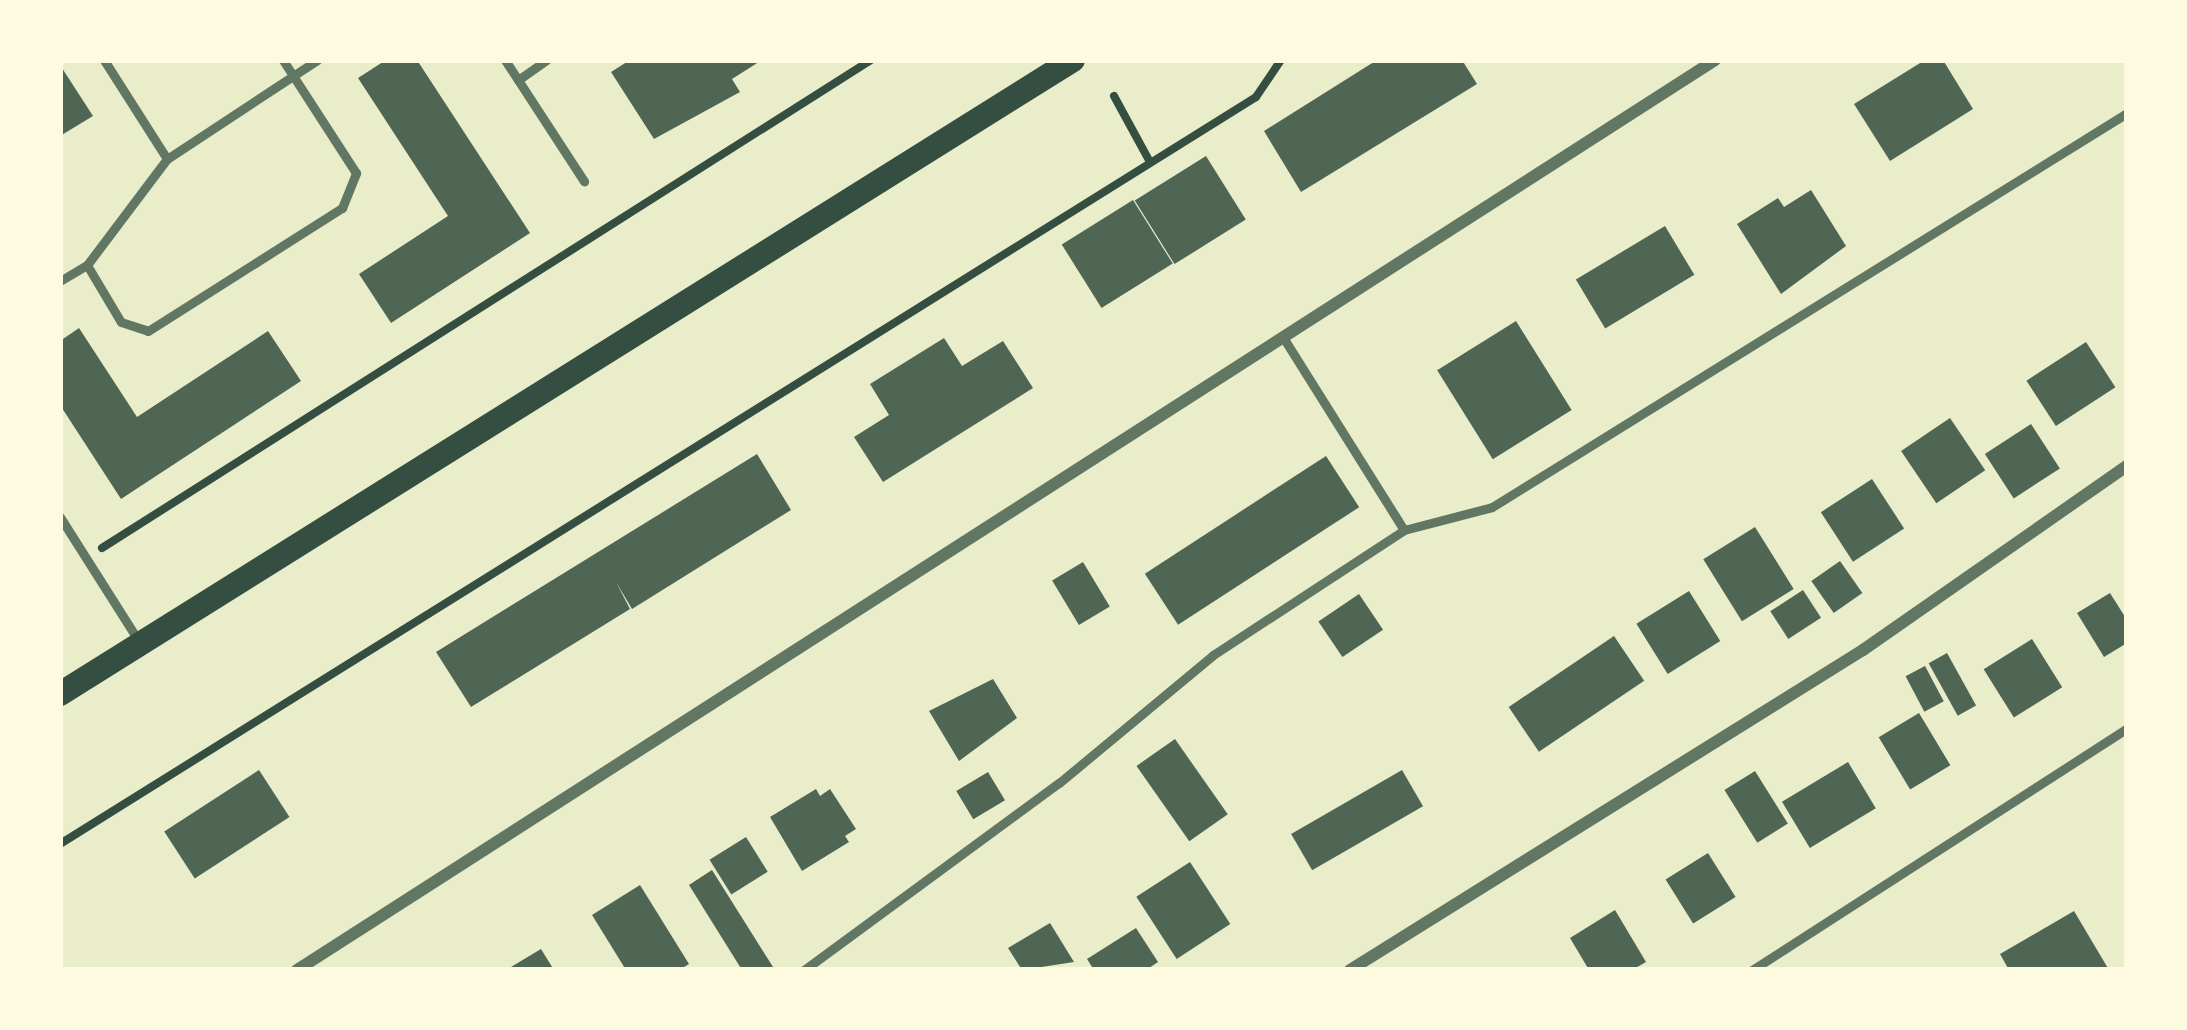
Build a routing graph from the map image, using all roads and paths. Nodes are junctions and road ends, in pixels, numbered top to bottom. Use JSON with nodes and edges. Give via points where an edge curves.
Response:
{"nodes":[{"id":1,"x":104,"y":60,"type":"edge"},
{"id":2,"x":283,"y":60,"type":"edge"},
{"id":3,"x":316,"y":60,"type":"edge"},
{"id":4,"x":505,"y":60,"type":"edge"},
{"id":5,"x":548,"y":60,"type":"edge"},
{"id":6,"x":872,"y":60,"type":"edge"},
{"id":7,"x":1073,"y":60,"type":"edge"},
{"id":8,"x":1281,"y":60,"type":"edge"},
{"id":9,"x":1715,"y":60,"type":"edge"},
{"id":10,"x":293,"y":75,"type":"junction"},
{"id":11,"x":518,"y":80,"type":"junction"},
{"id":12,"x":1114,"y":96,"type":"dead end"},
{"id":13,"x":2127,"y":113,"type":"edge"},
{"id":14,"x":167,"y":159,"type":"junction"},
{"id":15,"x":1150,"y":162,"type":"junction"},
{"id":16,"x":584,"y":182,"type":"dead end"},
{"id":17,"x":87,"y":265,"type":"junction"},
{"id":18,"x":60,"y":281,"type":"edge"},
{"id":19,"x":1284,"y":339,"type":"junction"},
{"id":20,"x":2127,"y":466,"type":"edge"},
{"id":21,"x":60,"y":517,"type":"edge"},
{"id":22,"x":1404,"y":530,"type":"junction"},
{"id":23,"x":86,"y":558,"type":"junction"},
{"id":24,"x":140,"y":643,"type":"junction"},
{"id":25,"x":60,"y":694,"type":"edge"},
{"id":26,"x":2127,"y":728,"type":"edge"},
{"id":27,"x":60,"y":844,"type":"edge"},
{"id":28,"x":297,"y":970,"type":"edge"},
{"id":29,"x":804,"y":970,"type":"edge"},
{"id":30,"x":1350,"y":970,"type":"edge"},
{"id":31,"x":1752,"y":970,"type":"edge"}],
"edges":[{"from":1,"to":14,"type":"lane"},
{"from":2,"to":10,"type":"lane"},
{"from":3,"to":10,"type":"lane"},
{"from":4,"to":11,"type":"lane"},
{"from":5,"to":11,"type":"lane"},
{"from":6,"to":23,"type":"path"},
{"from":7,"to":24,"type":"main road"},
{"from":8,"to":15,"type":"path","via":[[1256,97]]},
{"from":9,"to":19,"type":"street"},
{"from":10,"to":14,"type":"lane"},
{"from":10,"to":17,"type":"lane","via":[[356,173],[342,208],[148,332],[121,322]]},
{"from":11,"to":16,"type":"lane"},
{"from":12,"to":15,"type":"path"},
{"from":13,"to":22,"type":"lane","via":[[1492,507]]},
{"from":14,"to":17,"type":"lane"},
{"from":15,"to":27,"type":"path"},
{"from":17,"to":18,"type":"lane"},
{"from":19,"to":22,"type":"lane"},
{"from":19,"to":28,"type":"street"},
{"from":20,"to":30,"type":"street","via":[[1863,650]]},
{"from":21,"to":23,"type":"lane"},
{"from":22,"to":29,"type":"lane","via":[[1213,656],[1059,783]]},
{"from":23,"to":24,"type":"lane"},
{"from":24,"to":25,"type":"main road"},
{"from":26,"to":31,"type":"lane"}]}
